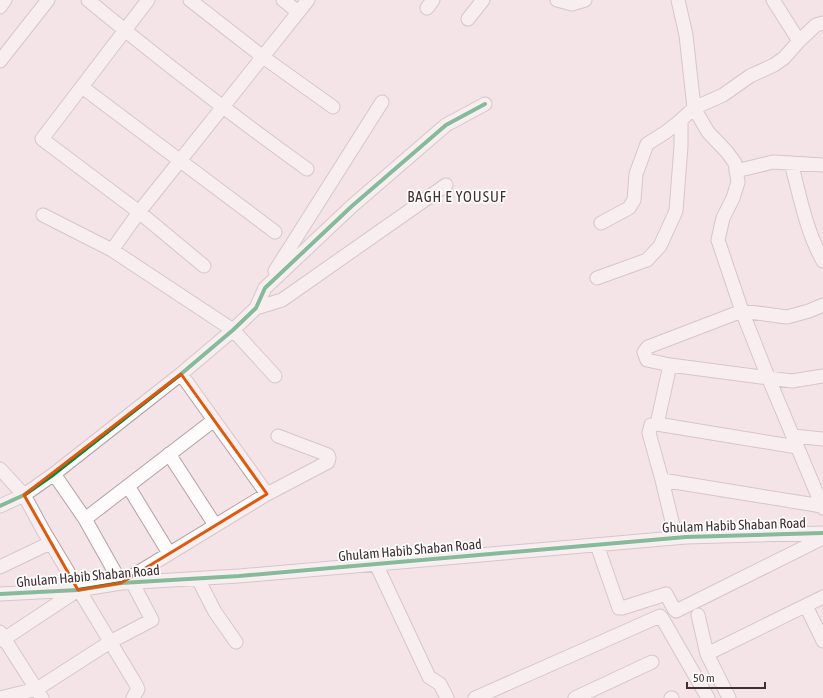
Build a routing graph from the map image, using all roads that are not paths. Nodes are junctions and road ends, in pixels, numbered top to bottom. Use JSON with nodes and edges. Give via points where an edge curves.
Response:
{"nodes":[{"id":1,"x":5,"y":0,"type":"edge"},
{"id":2,"x":48,"y":0,"type":"edge"},
{"id":3,"x":88,"y":0,"type":"edge"},
{"id":4,"x":148,"y":0,"type":"edge"},
{"id":5,"x":190,"y":0,"type":"edge"},
{"id":6,"x":283,"y":0,"type":"edge"},
{"id":7,"x":308,"y":0,"type":"edge"},
{"id":8,"x":483,"y":0,"type":"edge"},
{"id":9,"x":557,"y":0,"type":"edge"},
{"id":10,"x":585,"y":0,"type":"edge"},
{"id":11,"x":678,"y":0,"type":"edge"},
{"id":12,"x":773,"y":0,"type":"edge"},
{"id":13,"x":0,"y":7,"type":"edge"},
{"id":14,"x":298,"y":12,"type":"junction"},
{"id":15,"x":468,"y":19,"type":"dead end"},
{"id":16,"x":823,"y":23,"type":"edge"},
{"id":17,"x":125,"y":31,"type":"junction"},
{"id":18,"x":799,"y":41,"type":"junction"},
{"id":19,"x":263,"y":57,"type":"junction"},
{"id":20,"x":0,"y":61,"type":"edge"},
{"id":21,"x":82,"y":87,"type":"junction"},
{"id":22,"x":382,"y":102,"type":"dead end"},
{"id":23,"x":485,"y":104,"type":"dead end"},
{"id":24,"x":333,"y":106,"type":"dead end"},
{"id":25,"x":222,"y":108,"type":"junction"},
{"id":26,"x":694,"y":108,"type":"junction"},
{"id":27,"x":681,"y":120,"type":"junction"},
{"id":28,"x":180,"y":161,"type":"junction"},
{"id":29,"x":791,"y":163,"type":"junction"},
{"id":30,"x":823,"y":165,"type":"edge"},
{"id":31,"x":307,"y":169,"type":"dead end"},
{"id":32,"x":736,"y":171,"type":"junction"},
{"id":33,"x":446,"y":185,"type":"dead end"},
{"id":34,"x":139,"y":212,"type":"junction"},
{"id":35,"x":43,"y":215,"type":"dead end"},
{"id":36,"x":601,"y":222,"type":"dead end"},
{"id":37,"x":275,"y":232,"type":"dead end"},
{"id":38,"x":112,"y":250,"type":"junction"},
{"id":39,"x":823,"y":261,"type":"edge"},
{"id":40,"x":204,"y":266,"type":"dead end"},
{"id":41,"x":597,"y":278,"type":"dead end"},
{"id":42,"x":265,"y":288,"type":"junction"},
{"id":43,"x":823,"y":305,"type":"edge"},
{"id":44,"x":256,"y":308,"type":"junction"},
{"id":45,"x":742,"y":311,"type":"junction"},
{"id":46,"x":233,"y":330,"type":"junction"},
{"id":47,"x":670,"y":366,"type":"junction"},
{"id":48,"x":182,"y":374,"type":"junction"},
{"id":49,"x":275,"y":376,"type":"dead end"},
{"id":50,"x":823,"y":376,"type":"edge"},
{"id":51,"x":768,"y":377,"type":"junction"},
{"id":52,"x":214,"y":420,"type":"junction"},
{"id":53,"x":657,"y":424,"type":"junction"},
{"id":54,"x":278,"y":436,"type":"dead end"},
{"id":55,"x":823,"y":439,"type":"edge"},
{"id":56,"x":795,"y":442,"type":"junction"},
{"id":57,"x":169,"y":454,"type":"junction"},
{"id":58,"x":0,"y":469,"type":"edge"},
{"id":59,"x":54,"y":474,"type":"junction"},
{"id":60,"x":662,"y":480,"type":"junction"},
{"id":61,"x":817,"y":481,"type":"edge"},
{"id":62,"x":128,"y":486,"type":"junction"},
{"id":63,"x":267,"y":494,"type":"junction"},
{"id":64,"x":24,"y":495,"type":"junction"},
{"id":65,"x":0,"y":506,"type":"edge"},
{"id":66,"x":823,"y":507,"type":"edge"},
{"id":67,"x":85,"y":519,"type":"junction"},
{"id":68,"x":215,"y":525,"type":"junction"},
{"id":69,"x":823,"y":533,"type":"edge"},
{"id":70,"x":676,"y":538,"type":"junction"},
{"id":71,"x":823,"y":538,"type":"edge"},
{"id":72,"x":50,"y":543,"type":"junction"},
{"id":73,"x":597,"y":545,"type":"junction"},
{"id":74,"x":169,"y":553,"type":"junction"},
{"id":75,"x":376,"y":564,"type":"junction"},
{"id":76,"x":0,"y":567,"type":"edge"},
{"id":77,"x":198,"y":579,"type":"junction"},
{"id":78,"x":126,"y":582,"type":"junction"},
{"id":79,"x":78,"y":590,"type":"junction"},
{"id":80,"x":0,"y":594,"type":"edge"},
{"id":81,"x":823,"y":597,"type":"edge"},
{"id":82,"x":806,"y":606,"type":"junction"},
{"id":83,"x":698,"y":615,"type":"dead end"},
{"id":84,"x":1,"y":637,"type":"edge"},
{"id":85,"x":823,"y":641,"type":"edge"},
{"id":86,"x":110,"y":642,"type":"junction"},
{"id":87,"x":236,"y":642,"type":"dead end"},
{"id":88,"x":707,"y":654,"type":"junction"},
{"id":89,"x":652,"y":662,"type":"dead end"},
{"id":90,"x":39,"y":693,"type":"edge"},
{"id":91,"x":0,"y":698,"type":"edge"},
{"id":92,"x":133,"y":698,"type":"edge"},
{"id":93,"x":448,"y":698,"type":"edge"},
{"id":94,"x":475,"y":698,"type":"edge"},
{"id":95,"x":575,"y":698,"type":"edge"},
{"id":96,"x":708,"y":698,"type":"edge"},
{"id":97,"x":729,"y":698,"type":"edge"}],
"edges":[{"from":1,"to":13,"type":"street"},
{"from":2,"to":20,"type":"street"},
{"from":3,"to":17,"type":"street"},
{"from":4,"to":17,"type":"street"},
{"from":5,"to":19,"type":"street"},
{"from":6,"to":14,"type":"street"},
{"from":7,"to":14,"type":"street"},
{"from":8,"to":15,"type":"street"},
{"from":9,"to":10,"type":"street","via":[[572,4]]},
{"from":11,"to":26,"type":"street","via":[[686,35]]},
{"from":12,"to":18,"type":"street"},
{"from":14,"to":19,"type":"street"},
{"from":16,"to":18,"type":"street","via":[[816,25]]},
{"from":17,"to":21,"type":"street"},
{"from":17,"to":25,"type":"street"},
{"from":18,"to":26,"type":"street","via":[[774,65],[750,76],[723,95]]},
{"from":19,"to":24,"type":"street"},
{"from":19,"to":25,"type":"street"},
{"from":21,"to":28,"type":"street"},
{"from":21,"to":34,"type":"street","via":[[42,139]]},
{"from":22,"to":42,"type":"street"},
{"from":23,"to":42,"type":"street","via":[[446,125],[352,206]]},
{"from":25,"to":28,"type":"street"},
{"from":25,"to":31,"type":"street"},
{"from":26,"to":27,"type":"street"},
{"from":26,"to":32,"type":"street","via":[[708,132],[735,163]]},
{"from":27,"to":36,"type":"street","via":[[647,144],[636,174],[634,200],[629,208]]},
{"from":27,"to":41,"type":"street","via":[[676,211],[660,246],[647,260]]},
{"from":28,"to":34,"type":"street"},
{"from":28,"to":37,"type":"street"},
{"from":29,"to":30,"type":"street"},
{"from":29,"to":32,"type":"street","via":[[773,162]]},
{"from":29,"to":39,"type":"street","via":[[806,218]]},
{"from":32,"to":45,"type":"street","via":[[738,182],[723,218],[718,240]]},
{"from":33,"to":44,"type":"street","via":[[282,300]]},
{"from":34,"to":38,"type":"street"},
{"from":34,"to":40,"type":"street"},
{"from":35,"to":38,"type":"street"},
{"from":38,"to":46,"type":"street"},
{"from":42,"to":44,"type":"street"},
{"from":43,"to":45,"type":"street","via":[[809,312],[787,317]]},
{"from":44,"to":46,"type":"street"},
{"from":45,"to":47,"type":"street","via":[[648,347],[644,352],[647,360]]},
{"from":45,"to":51,"type":"street"},
{"from":46,"to":48,"type":"street"},
{"from":46,"to":49,"type":"street"},
{"from":47,"to":51,"type":"street"},
{"from":47,"to":53,"type":"street"},
{"from":48,"to":52,"type":"street"},
{"from":48,"to":59,"type":"street"},
{"from":50,"to":51,"type":"street","via":[[792,381]]},
{"from":51,"to":56,"type":"street"},
{"from":52,"to":57,"type":"street"},
{"from":52,"to":63,"type":"street"},
{"from":53,"to":56,"type":"street"},
{"from":53,"to":60,"type":"street","via":[[651,425],[649,432]]},
{"from":54,"to":63,"type":"street","via":[[328,455],[329,458],[328,462]]},
{"from":55,"to":56,"type":"street"},
{"from":56,"to":61,"type":"street"},
{"from":57,"to":62,"type":"street"},
{"from":57,"to":68,"type":"street"},
{"from":58,"to":64,"type":"street"},
{"from":59,"to":64,"type":"street"},
{"from":59,"to":67,"type":"street"},
{"from":60,"to":66,"type":"street"},
{"from":60,"to":70,"type":"street"},
{"from":61,"to":66,"type":"street"},
{"from":62,"to":67,"type":"street"},
{"from":62,"to":74,"type":"street"},
{"from":63,"to":68,"type":"street"},
{"from":64,"to":65,"type":"street"},
{"from":64,"to":72,"type":"street"},
{"from":67,"to":78,"type":"street"},
{"from":68,"to":74,"type":"street"},
{"from":69,"to":70,"type":"street","name":"Ghulam Habib Shaban Road"},
{"from":70,"to":73,"type":"street","name":"Ghulam Habib Shaban Road"},
{"from":71,"to":73,"type":"street","via":[[676,611],[666,594],[619,608]]},
{"from":72,"to":76,"type":"street"},
{"from":72,"to":79,"type":"street"},
{"from":73,"to":75,"type":"street","name":"Ghulam Habib Shaban Road"},
{"from":74,"to":78,"type":"street"},
{"from":75,"to":77,"type":"street","name":"Ghulam Habib Shaban Road"},
{"from":75,"to":93,"type":"street","via":[[429,677],[440,684]]},
{"from":77,"to":78,"type":"street","name":"Ghulam Habib Shaban Road"},
{"from":77,"to":87,"type":"street","via":[[215,612]]},
{"from":78,"to":79,"type":"street","name":"Ghulam Habib Shaban Road"},
{"from":78,"to":86,"type":"street","via":[[152,620]]},
{"from":79,"to":80,"type":"street","name":"Ghulam Habib Shaban Road"},
{"from":79,"to":84,"type":"street"},
{"from":79,"to":86,"type":"street"},
{"from":81,"to":82,"type":"street"},
{"from":82,"to":85,"type":"street"},
{"from":82,"to":88,"type":"street"},
{"from":83,"to":88,"type":"street"},
{"from":84,"to":90,"type":"street"},
{"from":86,"to":90,"type":"street"},
{"from":86,"to":92,"type":"street","via":[[138,689]]},
{"from":88,"to":97,"type":"street"},
{"from":89,"to":95,"type":"street"},
{"from":90,"to":91,"type":"street"},
{"from":94,"to":96,"type":"street","via":[[660,616]]}]}
